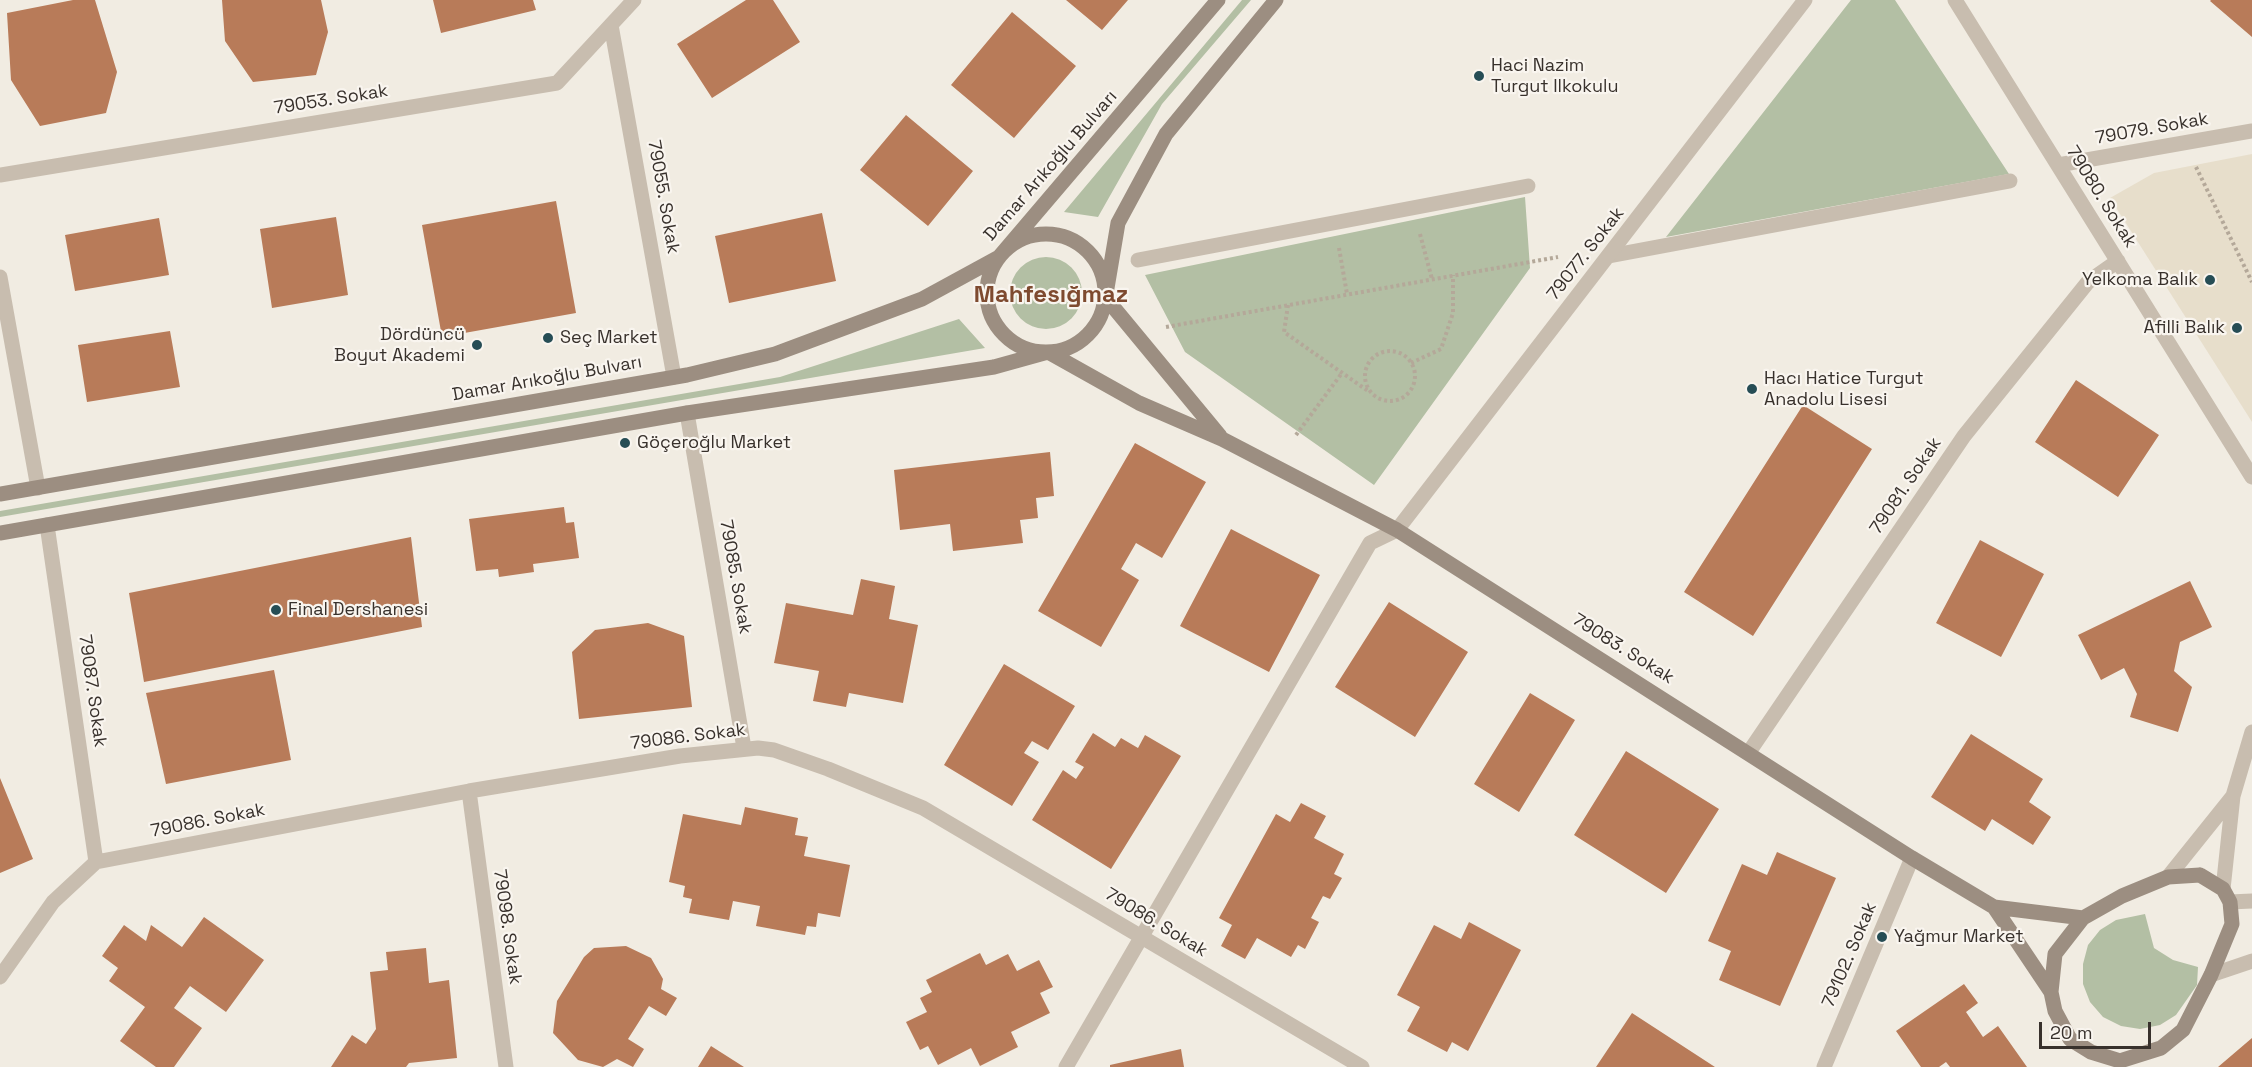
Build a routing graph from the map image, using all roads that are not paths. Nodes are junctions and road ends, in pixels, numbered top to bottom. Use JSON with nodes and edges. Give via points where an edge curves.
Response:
{"nodes":[{"id":1,"x":634,"y":0,"type":"edge"},
{"id":2,"x":1218,"y":0,"type":"edge"},
{"id":3,"x":1276,"y":0,"type":"edge"},
{"id":4,"x":1955,"y":0,"type":"edge"},
{"id":5,"x":1799,"y":2,"type":"edge"},
{"id":6,"x":612,"y":25,"type":"junction"},
{"id":7,"x":2252,"y":131,"type":"edge"},
{"id":8,"x":2058,"y":165,"type":"junction"},
{"id":9,"x":0,"y":174,"type":"edge"},
{"id":10,"x":2010,"y":181,"type":"dead end"},
{"id":11,"x":1528,"y":186,"type":"dead end"},
{"id":12,"x":1609,"y":256,"type":"junction"},
{"id":13,"x":999,"y":257,"type":"junction"},
{"id":14,"x":1138,"y":260,"type":"dead end"},
{"id":15,"x":2118,"y":261,"type":"junction"},
{"id":16,"x":0,"y":277,"type":"edge"},
{"id":17,"x":1105,"y":297,"type":"junction"},
{"id":18,"x":1048,"y":352,"type":"junction"},
{"id":19,"x":674,"y":377,"type":"junction"},
{"id":20,"x":687,"y":413,"type":"junction"},
{"id":21,"x":1222,"y":439,"type":"junction"},
{"id":22,"x":2252,"y":477,"type":"edge"},
{"id":23,"x":38,"y":488,"type":"junction"},
{"id":24,"x":0,"y":495,"type":"edge"},
{"id":25,"x":47,"y":525,"type":"junction"},
{"id":26,"x":1397,"y":530,"type":"junction"},
{"id":27,"x":0,"y":533,"type":"edge"},
{"id":28,"x":2252,"y":732,"type":"edge"},
{"id":29,"x":744,"y":748,"type":"junction"},
{"id":30,"x":1749,"y":752,"type":"junction"},
{"id":31,"x":469,"y":791,"type":"junction"},
{"id":32,"x":2233,"y":796,"type":"junction"},
{"id":33,"x":1912,"y":858,"type":"junction"},
{"id":34,"x":96,"y":861,"type":"junction"},
{"id":35,"x":2168,"y":877,"type":"junction"},
{"id":36,"x":2226,"y":896,"type":"junction"},
{"id":37,"x":2252,"y":901,"type":"edge"},
{"id":38,"x":1994,"y":907,"type":"junction"},
{"id":39,"x":2083,"y":918,"type":"junction"},
{"id":40,"x":1142,"y":938,"type":"junction"},
{"id":41,"x":2252,"y":962,"type":"edge"},
{"id":42,"x":2211,"y":975,"type":"junction"},
{"id":43,"x":0,"y":977,"type":"edge"},
{"id":44,"x":2051,"y":992,"type":"junction"},
{"id":45,"x":2120,"y":1064,"type":"edge"},
{"id":46,"x":506,"y":1067,"type":"edge"},
{"id":47,"x":1066,"y":1067,"type":"edge"},
{"id":48,"x":1362,"y":1067,"type":"edge"},
{"id":49,"x":1824,"y":1067,"type":"edge"}],
"edges":[{"from":1,"to":6,"type":"street","name":"79053. Sokak"},
{"from":2,"to":13,"type":"main road","name":"Damar Arıkoğlu Bulvarı"},
{"from":3,"to":17,"type":"main road","via":[[1166,134],[1118,224]]},
{"from":4,"to":8,"type":"street","name":"79080. Sokak"},
{"from":5,"to":12,"type":"street","name":"79077. Sokak"},
{"from":6,"to":9,"type":"street","name":"79053. Sokak","via":[[557,82]]},
{"from":6,"to":19,"type":"street","name":"79055. Sokak"},
{"from":7,"to":8,"type":"street","name":"79079. Sokak"},
{"from":8,"to":15,"type":"street","name":"79080. Sokak"},
{"from":10,"to":12,"type":"street"},
{"from":11,"to":14,"type":"street"},
{"from":12,"to":26,"type":"street","name":"79077. Sokak"},
{"from":13,"to":17,"type":"main road","via":[[1013,244],[1029,237],[1048,234],[1066,238],[1083,247],[1095,261],[1103,278]]},
{"from":13,"to":18,"type":"main road","via":[[989,282],[990,311],[998,327],[1029,350]]},
{"from":13,"to":19,"type":"main road","name":"Damar Arıkoğlu Bulvarı","via":[[922,299],[775,354]]},
{"from":15,"to":22,"type":"street","name":"79080. Sokak"},
{"from":15,"to":30,"type":"street","name":"79081. Sokak","via":[[2088,282],[1964,436]]},
{"from":16,"to":23,"type":"street"},
{"from":17,"to":18,"type":"main road","via":[[1097,321],[1080,341]]},
{"from":17,"to":21,"type":"main road"},
{"from":18,"to":20,"type":"main road","via":[[994,367]]},
{"from":18,"to":21,"type":"main road","name":"79083. Sokak","via":[[1139,403]]},
{"from":19,"to":23,"type":"main road","name":"Damar Arıkoğlu Bulvarı"},
{"from":20,"to":25,"type":"main road"},
{"from":20,"to":29,"type":"street","name":"79085. Sokak"},
{"from":21,"to":26,"type":"main road","name":"79083. Sokak"},
{"from":23,"to":24,"type":"main road","name":"Damar Arıkoğlu Bulvarı"},
{"from":25,"to":27,"type":"main road"},
{"from":25,"to":34,"type":"street","name":"79087. Sokak"},
{"from":26,"to":30,"type":"main road","name":"79083. Sokak"},
{"from":26,"to":40,"type":"street","via":[[1367,549]]},
{"from":28,"to":32,"type":"street"},
{"from":29,"to":31,"type":"street","name":"79086. Sokak"},
{"from":29,"to":40,"type":"street","name":"79086. Sokak","via":[[774,750],[923,808]]},
{"from":30,"to":33,"type":"main road","name":"79083. Sokak"},
{"from":31,"to":34,"type":"street","name":"79086. Sokak"},
{"from":31,"to":46,"type":"street","name":"79098. Sokak"},
{"from":32,"to":35,"type":"street"},
{"from":32,"to":36,"type":"street"},
{"from":33,"to":38,"type":"main road","name":"79083. Sokak"},
{"from":33,"to":49,"type":"street","name":"79102. Sokak"},
{"from":34,"to":43,"type":"street","via":[[52,902]]},
{"from":35,"to":36,"type":"main road","via":[[2200,875]]},
{"from":35,"to":39,"type":"main road"},
{"from":36,"to":37,"type":"street"},
{"from":36,"to":42,"type":"main road","via":[[2232,924]]},
{"from":38,"to":39,"type":"main road"},
{"from":38,"to":44,"type":"main road"},
{"from":39,"to":44,"type":"main road","via":[[2055,954]]},
{"from":40,"to":47,"type":"street"},
{"from":40,"to":48,"type":"street","name":"79086. Sokak"},
{"from":41,"to":42,"type":"street"},
{"from":42,"to":45,"type":"main road","via":[[2183,1030],[2161,1048]]},
{"from":44,"to":45,"type":"main road","via":[[2055,1011],[2070,1039]]}]}
